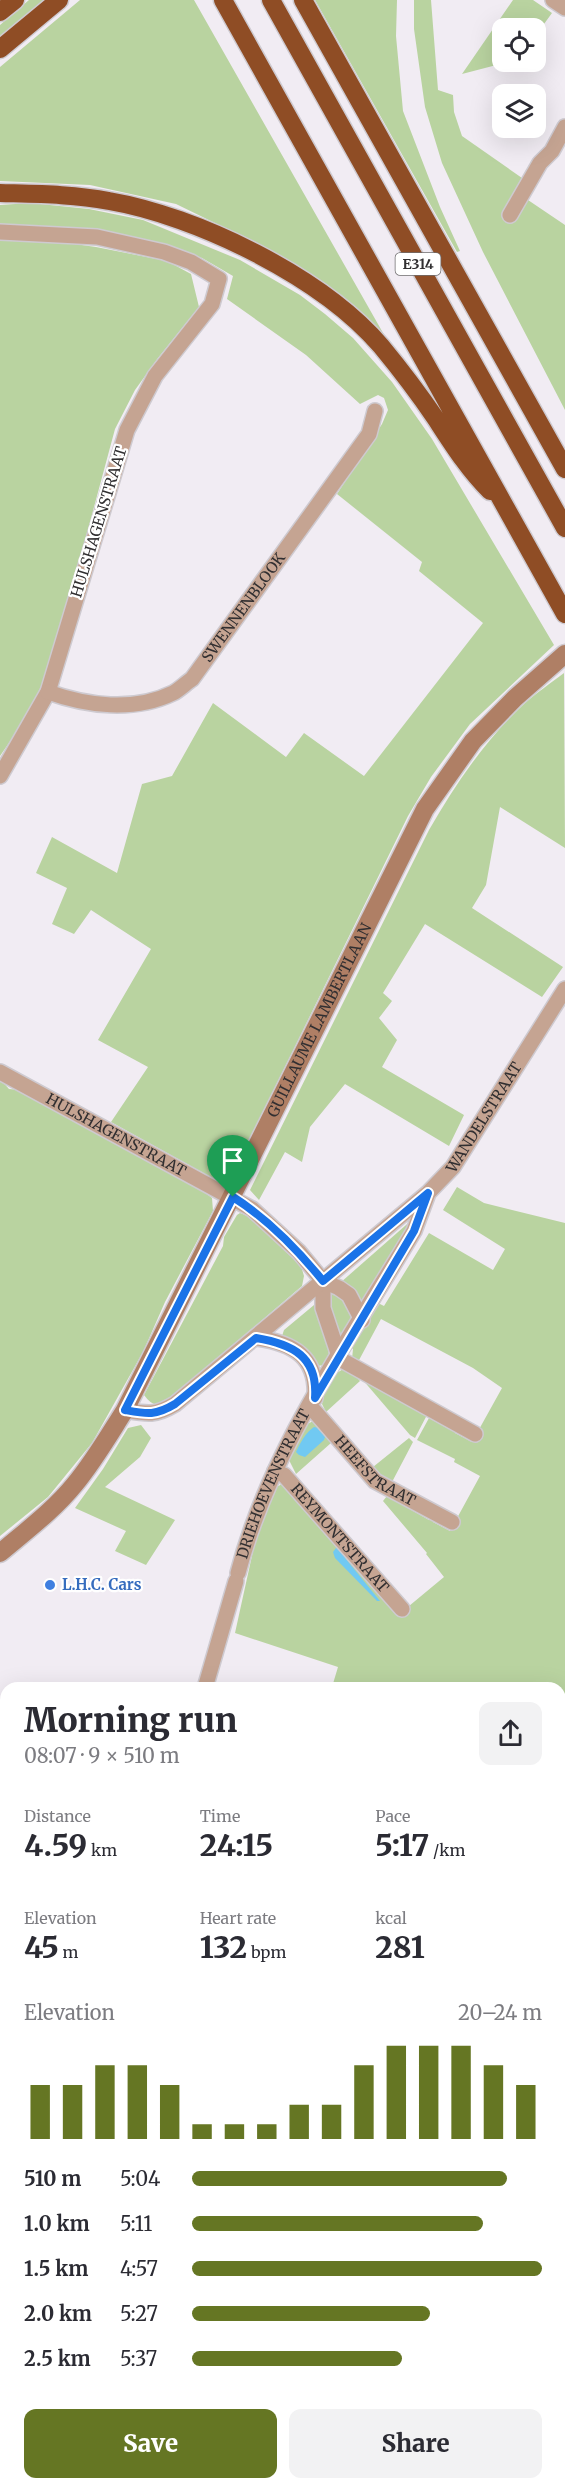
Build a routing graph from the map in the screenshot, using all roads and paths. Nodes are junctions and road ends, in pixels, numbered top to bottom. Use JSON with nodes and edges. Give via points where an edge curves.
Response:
{"nodes":[{"id":1,"x":15,"y":0,"type":"edge"},
{"id":2,"x":59,"y":0,"type":"edge"},
{"id":3,"x":223,"y":0,"type":"edge"},
{"id":4,"x":271,"y":0,"type":"edge"},
{"id":5,"x":303,"y":0,"type":"edge"},
{"id":6,"x":554,"y":0,"type":"edge"},
{"id":7,"x":565,"y":8,"type":"edge"},
{"id":8,"x":0,"y":12,"type":"edge"},
{"id":9,"x":0,"y":49,"type":"edge"},
{"id":10,"x":565,"y":127,"type":"edge"},
{"id":11,"x":0,"y":194,"type":"edge"},
{"id":12,"x":510,"y":215,"type":"dead end"},
{"id":13,"x":0,"y":232,"type":"edge"},
{"id":14,"x":375,"y":411,"type":"dead end"},
{"id":15,"x":565,"y":469,"type":"edge"},
{"id":16,"x":505,"y":507,"type":"junction"},
{"id":17,"x":565,"y":528,"type":"edge"},
{"id":18,"x":565,"y":614,"type":"edge"},
{"id":19,"x":565,"y":654,"type":"edge"},
{"id":20,"x":48,"y":692,"type":"junction"},
{"id":21,"x":0,"y":776,"type":"edge"},
{"id":22,"x":565,"y":989,"type":"edge"},
{"id":23,"x":0,"y":1072,"type":"edge"},
{"id":24,"x":428,"y":1193,"type":"junction"},
{"id":25,"x":233,"y":1197,"type":"junction"},
{"id":26,"x":323,"y":1281,"type":"junction"},
{"id":27,"x":362,"y":1320,"type":"junction"},
{"id":28,"x":256,"y":1338,"type":"junction"},
{"id":29,"x":338,"y":1357,"type":"junction"},
{"id":30,"x":312,"y":1402,"type":"junction"},
{"id":31,"x":125,"y":1410,"type":"junction"},
{"id":32,"x":475,"y":1434,"type":"dead end"},
{"id":33,"x":275,"y":1471,"type":"junction"},
{"id":34,"x":452,"y":1522,"type":"dead end"},
{"id":35,"x":0,"y":1553,"type":"edge"},
{"id":36,"x":402,"y":1610,"type":"dead end"},
{"id":37,"x":207,"y":1682,"type":"edge"}],
"edges":[{"from":1,"to":8,"type":"highway"},
{"from":2,"to":9,"type":"highway"},
{"from":3,"to":16,"type":"highway","number":"E314"},
{"from":4,"to":17,"type":"highway","number":"E314"},
{"from":5,"to":15,"type":"highway"},
{"from":6,"to":7,"type":"street"},
{"from":10,"to":12,"type":"street"},
{"from":11,"to":16,"type":"highway","via":[[53,194],[157,212],[259,256],[308,285],[380,345],[469,470]]},
{"from":13,"to":20,"type":"street","name":"HULSHAGENSTRAAT","via":[[97,237],[153,249],[191,262],[219,279],[212,304],[154,376],[127,430]]},
{"from":14,"to":20,"type":"street","name":"SWENNENBLOOK","via":[[369,434],[192,679],[173,693],[148,701],[104,706]]},
{"from":16,"to":18,"type":"highway","number":"E314"},
{"from":19,"to":25,"type":"street","name":"GUILLAUME LAMBERTLAAN","via":[[474,741],[425,810]]},
{"from":20,"to":21,"type":"street","name":"HULSHAGENSTRAAT"},
{"from":22,"to":24,"type":"street","name":"WANDELSTRAAT","via":[[453,1167]]},
{"from":23,"to":25,"type":"street","name":"HULSHAGENSTRAAT"},
{"from":24,"to":26,"type":"street","name":"WANDELSTRAAT"},
{"from":24,"to":27,"type":"street","name":"DRIEHOEVENSTRAAT","via":[[414,1231]]},
{"from":25,"to":26,"type":"street","via":[[299,1252]]},
{"from":25,"to":31,"type":"street","name":"GUILLAUME LAMBERTLAAN"},
{"from":26,"to":27,"type":"street","via":[[349,1295]]},
{"from":26,"to":28,"type":"street","name":"WANDELSTRAAT"},
{"from":26,"to":29,"type":"street","via":[[323,1308]]},
{"from":27,"to":29,"type":"street","name":"DRIEHOEVENSTRAAT"},
{"from":28,"to":30,"type":"street","name":"DRIEHOEVENSTRAAT","via":[[285,1344],[303,1357],[314,1374]]},
{"from":28,"to":31,"type":"street","name":"WANDELSTRAAT","via":[[162,1412],[152,1415]]},
{"from":29,"to":30,"type":"street","name":"DRIEHOEVENSTRAAT"},
{"from":29,"to":32,"type":"street"},
{"from":30,"to":33,"type":"street","name":"DRIEHOEVENSTRAAT"},
{"from":30,"to":34,"type":"street","name":"HEEFSTRAAT","via":[[375,1481]]},
{"from":31,"to":35,"type":"street","name":"GUILLAUME LAMBERTLAAN","via":[[74,1485]]},
{"from":33,"to":36,"type":"street","name":"REYMONTSTRAAT","via":[[284,1475]]},
{"from":33,"to":37,"type":"street","name":"DRIEHOEVENSTRAAT","via":[[249,1533]]}]}
